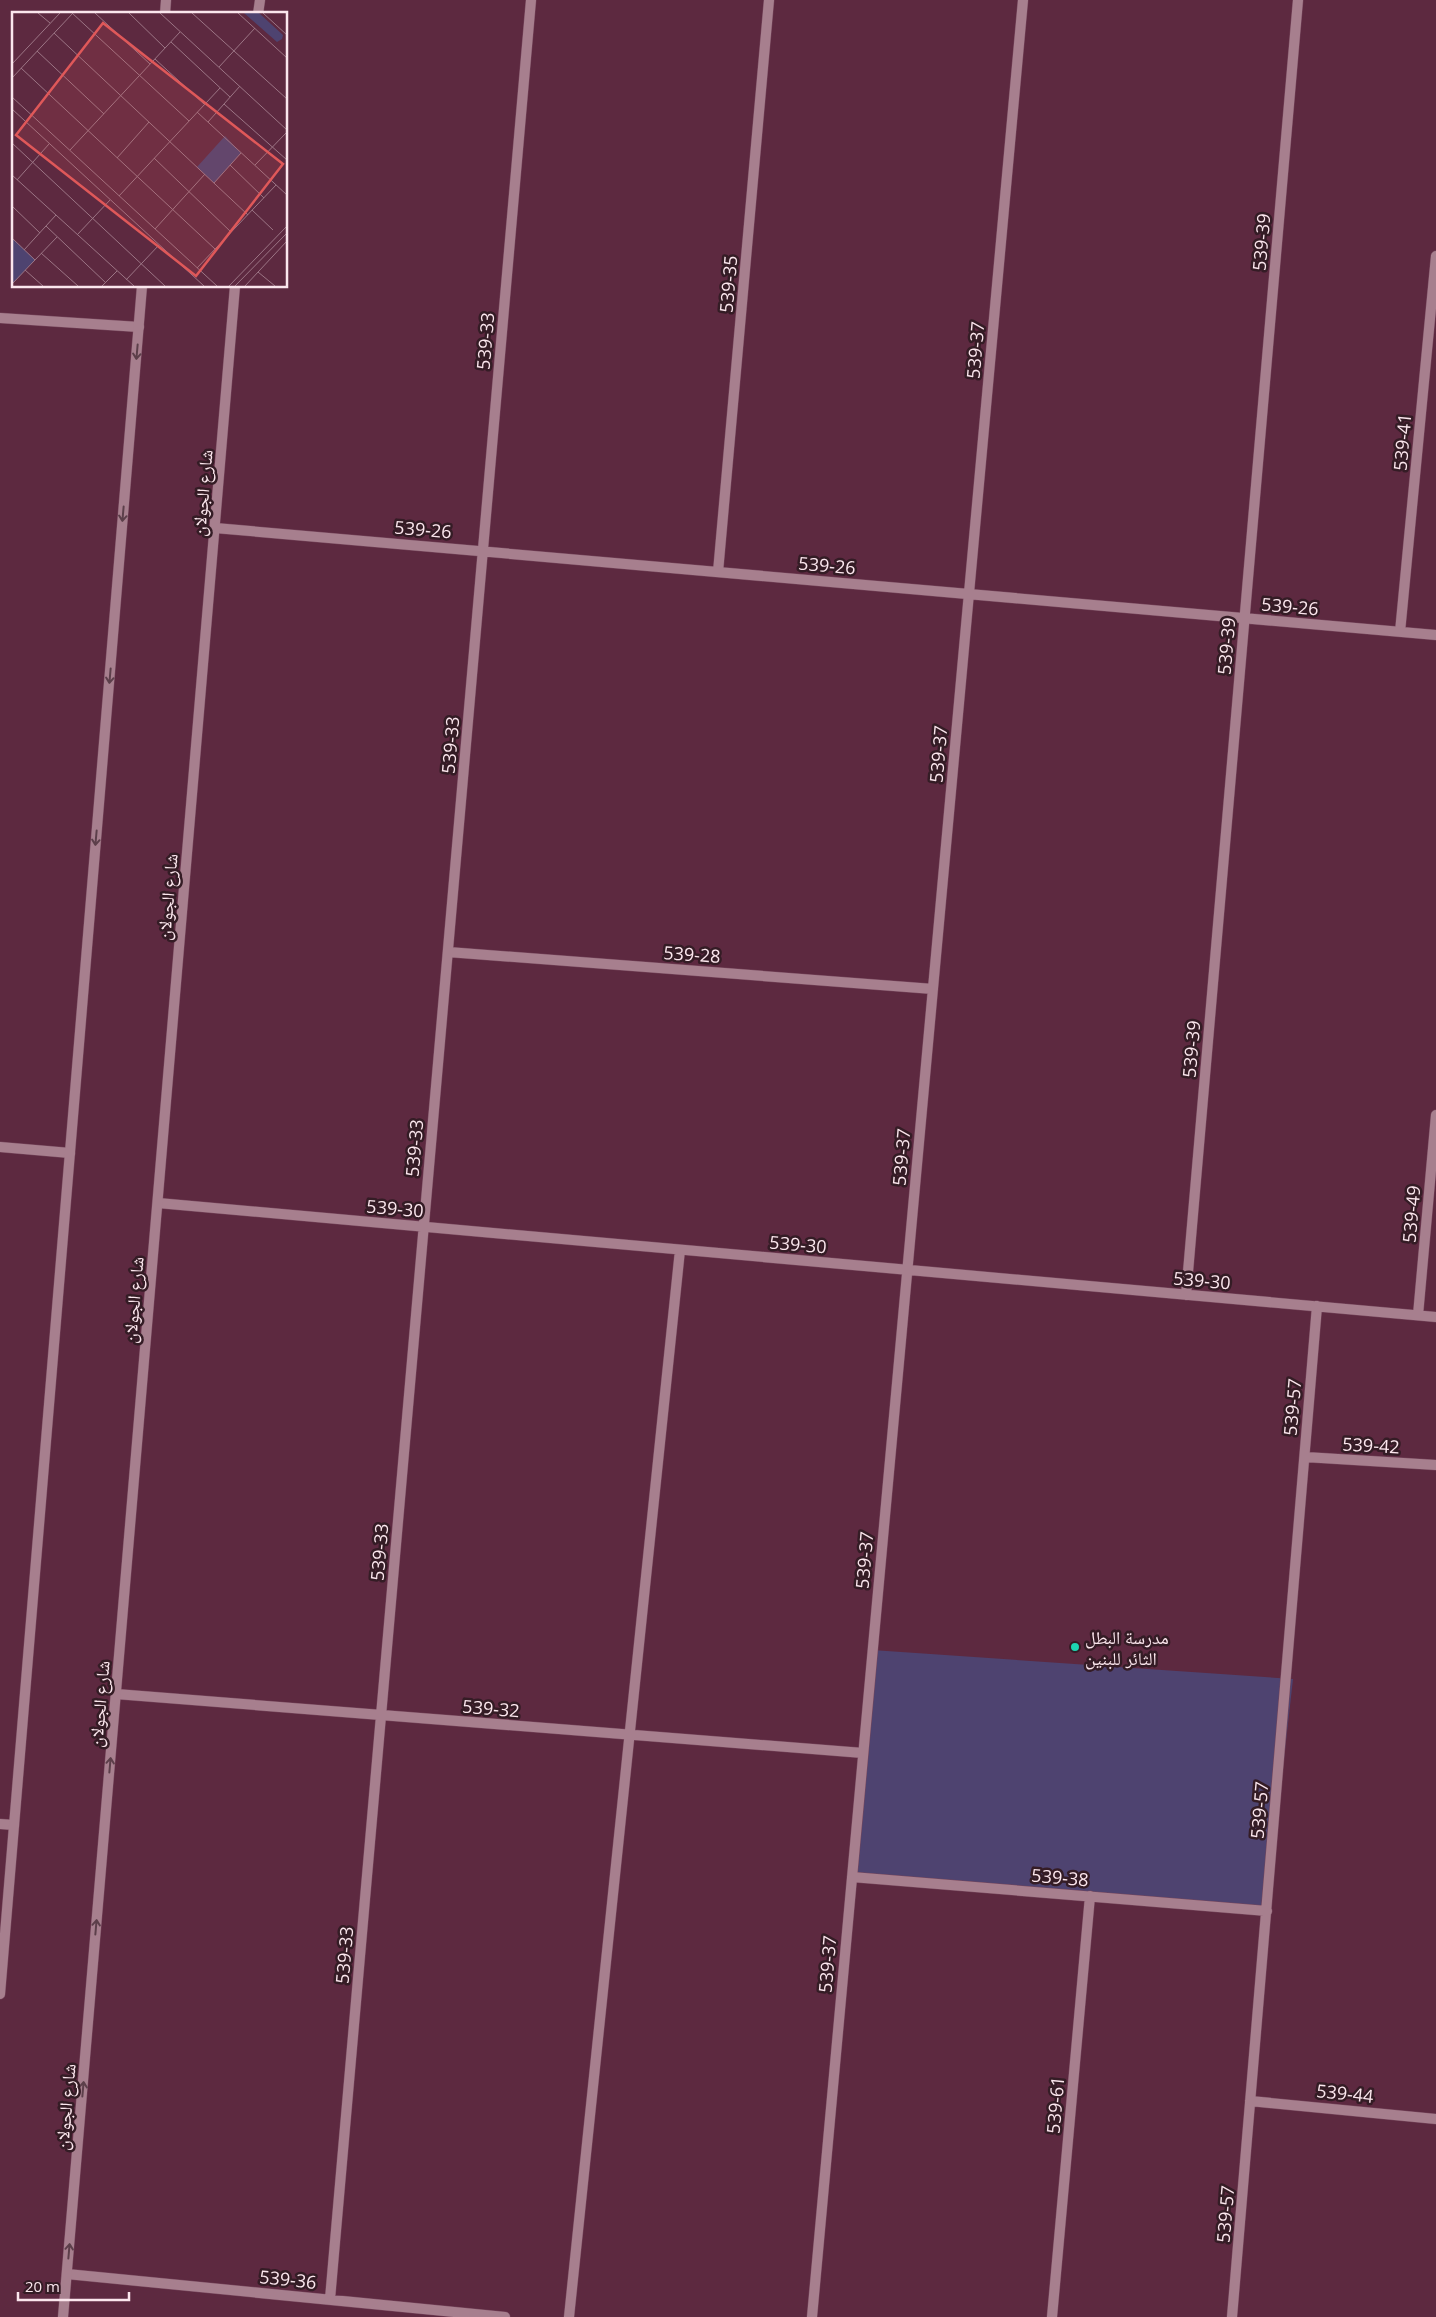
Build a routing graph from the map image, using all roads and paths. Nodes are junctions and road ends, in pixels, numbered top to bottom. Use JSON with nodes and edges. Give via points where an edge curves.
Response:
{"nodes":[{"id":1,"x":531,"y":0,"type":"edge"},
{"id":2,"x":769,"y":0,"type":"edge"},
{"id":3,"x":1023,"y":0,"type":"edge"},
{"id":4,"x":1298,"y":0,"type":"edge"},
{"id":5,"x":1436,"y":256,"type":"edge"},
{"id":6,"x":142,"y":288,"type":"edge"},
{"id":7,"x":235,"y":288,"type":"edge"},
{"id":8,"x":0,"y":318,"type":"edge"},
{"id":9,"x":139,"y":327,"type":"junction"},
{"id":10,"x":215,"y":528,"type":"junction"},
{"id":11,"x":483,"y":551,"type":"junction"},
{"id":12,"x":718,"y":572,"type":"junction"},
{"id":13,"x":969,"y":594,"type":"junction"},
{"id":14,"x":1245,"y":618,"type":"junction"},
{"id":15,"x":1400,"y":632,"type":"junction"},
{"id":16,"x":1436,"y":635,"type":"edge"},
{"id":17,"x":448,"y":952,"type":"junction"},
{"id":18,"x":933,"y":989,"type":"junction"},
{"id":19,"x":1436,"y":1115,"type":"edge"},
{"id":20,"x":0,"y":1147,"type":"edge"},
{"id":21,"x":70,"y":1153,"type":"junction"},
{"id":22,"x":158,"y":1203,"type":"junction"},
{"id":23,"x":424,"y":1226,"type":"junction"},
{"id":24,"x":680,"y":1250,"type":"junction"},
{"id":25,"x":907,"y":1270,"type":"junction"},
{"id":26,"x":1186,"y":1295,"type":"junction"},
{"id":27,"x":1317,"y":1306,"type":"junction"},
{"id":28,"x":1418,"y":1315,"type":"junction"},
{"id":29,"x":1436,"y":1317,"type":"edge"},
{"id":30,"x":1304,"y":1457,"type":"junction"},
{"id":31,"x":1436,"y":1464,"type":"edge"},
{"id":32,"x":116,"y":1694,"type":"junction"},
{"id":33,"x":381,"y":1715,"type":"junction"},
{"id":34,"x":630,"y":1735,"type":"junction"},
{"id":35,"x":863,"y":1753,"type":"junction"},
{"id":36,"x":0,"y":1824,"type":"edge"},
{"id":37,"x":14,"y":1825,"type":"junction"},
{"id":38,"x":852,"y":1877,"type":"junction"},
{"id":39,"x":1090,"y":1896,"type":"junction"},
{"id":40,"x":1266,"y":1911,"type":"junction"},
{"id":41,"x":0,"y":1994,"type":"edge"},
{"id":42,"x":1250,"y":2100,"type":"junction"},
{"id":43,"x":1436,"y":2119,"type":"edge"},
{"id":44,"x":67,"y":2274,"type":"junction"},
{"id":45,"x":330,"y":2299,"type":"junction"},
{"id":46,"x":63,"y":2317,"type":"edge"},
{"id":47,"x":505,"y":2317,"type":"edge"},
{"id":48,"x":569,"y":2317,"type":"edge"},
{"id":49,"x":812,"y":2317,"type":"edge"},
{"id":50,"x":1052,"y":2317,"type":"edge"},
{"id":51,"x":1232,"y":2317,"type":"edge"}],
"edges":[{"from":1,"to":11,"type":"street","name":"539-33"},
{"from":2,"to":12,"type":"street","name":"539-35"},
{"from":3,"to":13,"type":"street","name":"539-37"},
{"from":4,"to":14,"type":"street","name":"539-39"},
{"from":5,"to":15,"type":"street","name":"539-41"},
{"from":6,"to":9,"type":"street"},
{"from":7,"to":10,"type":"street","name":"شارع الجولان"},
{"from":8,"to":9,"type":"street"},
{"from":9,"to":21,"type":"street","one_way":true},
{"from":10,"to":11,"type":"street","name":"539-26"},
{"from":10,"to":22,"type":"street","name":"شارع الجولان"},
{"from":11,"to":12,"type":"street","name":"539-26"},
{"from":11,"to":17,"type":"street","name":"539-33"},
{"from":12,"to":13,"type":"street","name":"539-26"},
{"from":13,"to":14,"type":"street","name":"539-26"},
{"from":13,"to":18,"type":"street","name":"539-37"},
{"from":14,"to":15,"type":"street","name":"539-26"},
{"from":14,"to":26,"type":"street","name":"539-39"},
{"from":15,"to":16,"type":"street","name":"539-26"},
{"from":17,"to":18,"type":"street","name":"539-28"},
{"from":17,"to":23,"type":"street","name":"539-33"},
{"from":18,"to":25,"type":"street","name":"539-37"},
{"from":19,"to":28,"type":"street","name":"539-49"},
{"from":20,"to":21,"type":"street"},
{"from":21,"to":37,"type":"street"},
{"from":22,"to":23,"type":"street","name":"539-30"},
{"from":22,"to":32,"type":"street","name":"شارع الجولان"},
{"from":23,"to":24,"type":"street","name":"539-30"},
{"from":23,"to":33,"type":"street","name":"539-33"},
{"from":24,"to":25,"type":"street","name":"539-30"},
{"from":24,"to":34,"type":"street"},
{"from":25,"to":26,"type":"street","name":"539-30"},
{"from":25,"to":35,"type":"street","name":"539-37"},
{"from":26,"to":27,"type":"street","name":"539-30"},
{"from":27,"to":28,"type":"street","name":"539-30"},
{"from":27,"to":30,"type":"street","name":"539-57"},
{"from":28,"to":29,"type":"street","name":"539-30"},
{"from":30,"to":31,"type":"street","name":"539-42"},
{"from":30,"to":40,"type":"street","name":"539-57"},
{"from":32,"to":33,"type":"street","name":"539-32"},
{"from":44,"to":32,"type":"street","name":"شارع الجولان","one_way":true},
{"from":33,"to":34,"type":"street","name":"539-32"},
{"from":33,"to":45,"type":"street","name":"539-33"},
{"from":34,"to":35,"type":"street","name":"539-32"},
{"from":34,"to":48,"type":"street"},
{"from":35,"to":38,"type":"street","name":"539-37"},
{"from":36,"to":37,"type":"street"},
{"from":37,"to":41,"type":"street"},
{"from":38,"to":39,"type":"street","name":"539-38"},
{"from":38,"to":49,"type":"street","name":"539-37"},
{"from":39,"to":40,"type":"street","name":"539-38"},
{"from":39,"to":50,"type":"street","name":"539-61"},
{"from":40,"to":42,"type":"street","name":"539-57"},
{"from":42,"to":43,"type":"street","name":"539-44"},
{"from":42,"to":51,"type":"street","name":"539-57"},
{"from":44,"to":45,"type":"street","name":"539-36"},
{"from":44,"to":46,"type":"street","name":"شارع الجولان"},
{"from":45,"to":47,"type":"street","name":"539-36"}]}
